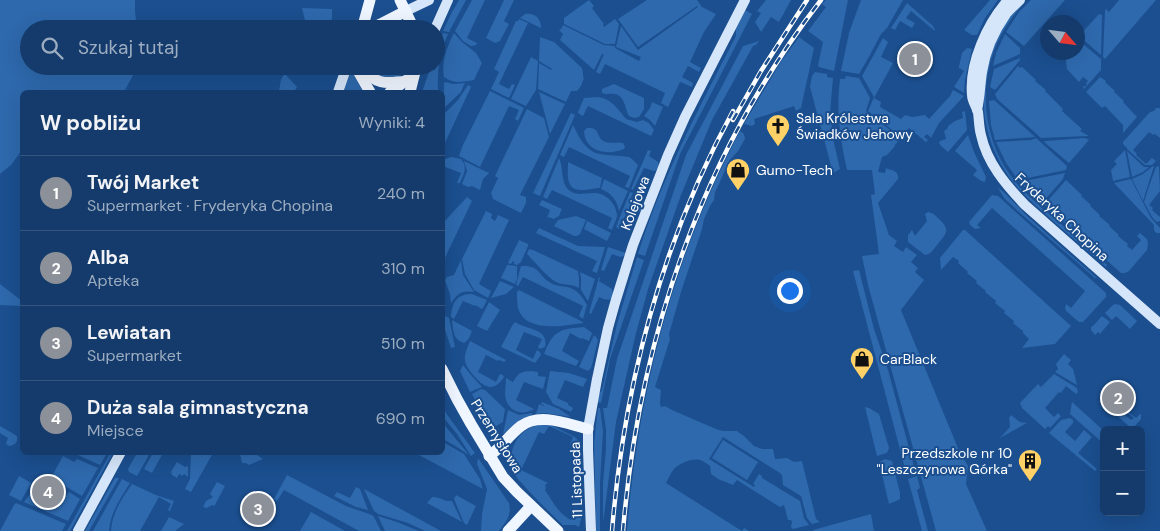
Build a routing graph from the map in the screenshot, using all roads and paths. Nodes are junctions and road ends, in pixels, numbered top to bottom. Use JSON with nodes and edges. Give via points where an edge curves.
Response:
{"nodes":[{"id":1,"x":370,"y":0,"type":"edge"},
{"id":2,"x":400,"y":0,"type":"edge"},
{"id":3,"x":429,"y":0,"type":"edge"},
{"id":4,"x":448,"y":0,"type":"edge"},
{"id":5,"x":745,"y":0,"type":"edge"},
{"id":6,"x":1008,"y":0,"type":"edge"},
{"id":7,"x":1020,"y":0,"type":"edge"},
{"id":8,"x":406,"y":11,"type":"junction"},
{"id":9,"x":365,"y":20,"type":"edge"},
{"id":10,"x":388,"y":20,"type":"edge"},
{"id":11,"x":410,"y":20,"type":"edge"},
{"id":12,"x":439,"y":20,"type":"edge"},
{"id":13,"x":344,"y":75,"type":"edge"},
{"id":14,"x":360,"y":75,"type":"edge"},
{"id":15,"x":369,"y":75,"type":"edge"},
{"id":16,"x":412,"y":75,"type":"edge"},
{"id":17,"x":415,"y":75,"type":"edge"},
{"id":18,"x":407,"y":80,"type":"junction"},
{"id":19,"x":339,"y":90,"type":"edge"},
{"id":20,"x":369,"y":90,"type":"edge"},
{"id":21,"x":393,"y":90,"type":"edge"},
{"id":22,"x":411,"y":90,"type":"edge"},
{"id":23,"x":977,"y":110,"type":"junction"},
{"id":24,"x":1160,"y":324,"type":"edge"},
{"id":25,"x":445,"y":375,"type":"edge"},
{"id":26,"x":588,"y":429,"type":"junction"},
{"id":27,"x":119,"y":455,"type":"edge"},
{"id":28,"x":490,"y":456,"type":"junction"},
{"id":29,"x":531,"y":506,"type":"junction"},
{"id":30,"x":78,"y":531,"type":"edge"},
{"id":31,"x":508,"y":531,"type":"edge"},
{"id":32,"x":558,"y":531,"type":"edge"},
{"id":33,"x":591,"y":531,"type":"edge"}],
"edges":[{"from":1,"to":9,"type":"main road"},
{"from":2,"to":8,"type":"main road"},
{"from":3,"to":8,"type":"street"},
{"from":4,"to":12,"type":"street"},
{"from":5,"to":26,"type":"street","name":"Kolejowa","via":[[685,117],[633,245],[608,328]]},
{"from":6,"to":23,"type":"street","name":"Fryderyka Chopina","via":[[992,22],[975,61],[972,96]]},
{"from":7,"to":23,"type":"street","name":"Fryderyka Chopina","via":[[1006,14],[988,49]]},
{"from":8,"to":10,"type":"main road"},
{"from":8,"to":11,"type":"main road"},
{"from":13,"to":19,"type":"street"},
{"from":14,"to":20,"type":"main road"},
{"from":15,"to":18,"type":"main road","via":[[386,84]]},
{"from":16,"to":18,"type":"main road"},
{"from":17,"to":22,"type":"main road"},
{"from":18,"to":21,"type":"main road"},
{"from":23,"to":24,"type":"street","name":"Fryderyka Chopina","via":[[986,151],[1007,186]]},
{"from":25,"to":28,"type":"main road","name":"Przemysłowa"},
{"from":26,"to":28,"type":"main road","via":[[551,420],[536,420],[521,426]]},
{"from":26,"to":33,"type":"street","name":"11 Listopada"},
{"from":27,"to":30,"type":"street"},
{"from":28,"to":29,"type":"main road","name":"Przemysłowa","via":[[510,486]]},
{"from":29,"to":31,"type":"main road"},
{"from":29,"to":32,"type":"main road","name":"Przemysłowa"}]}
